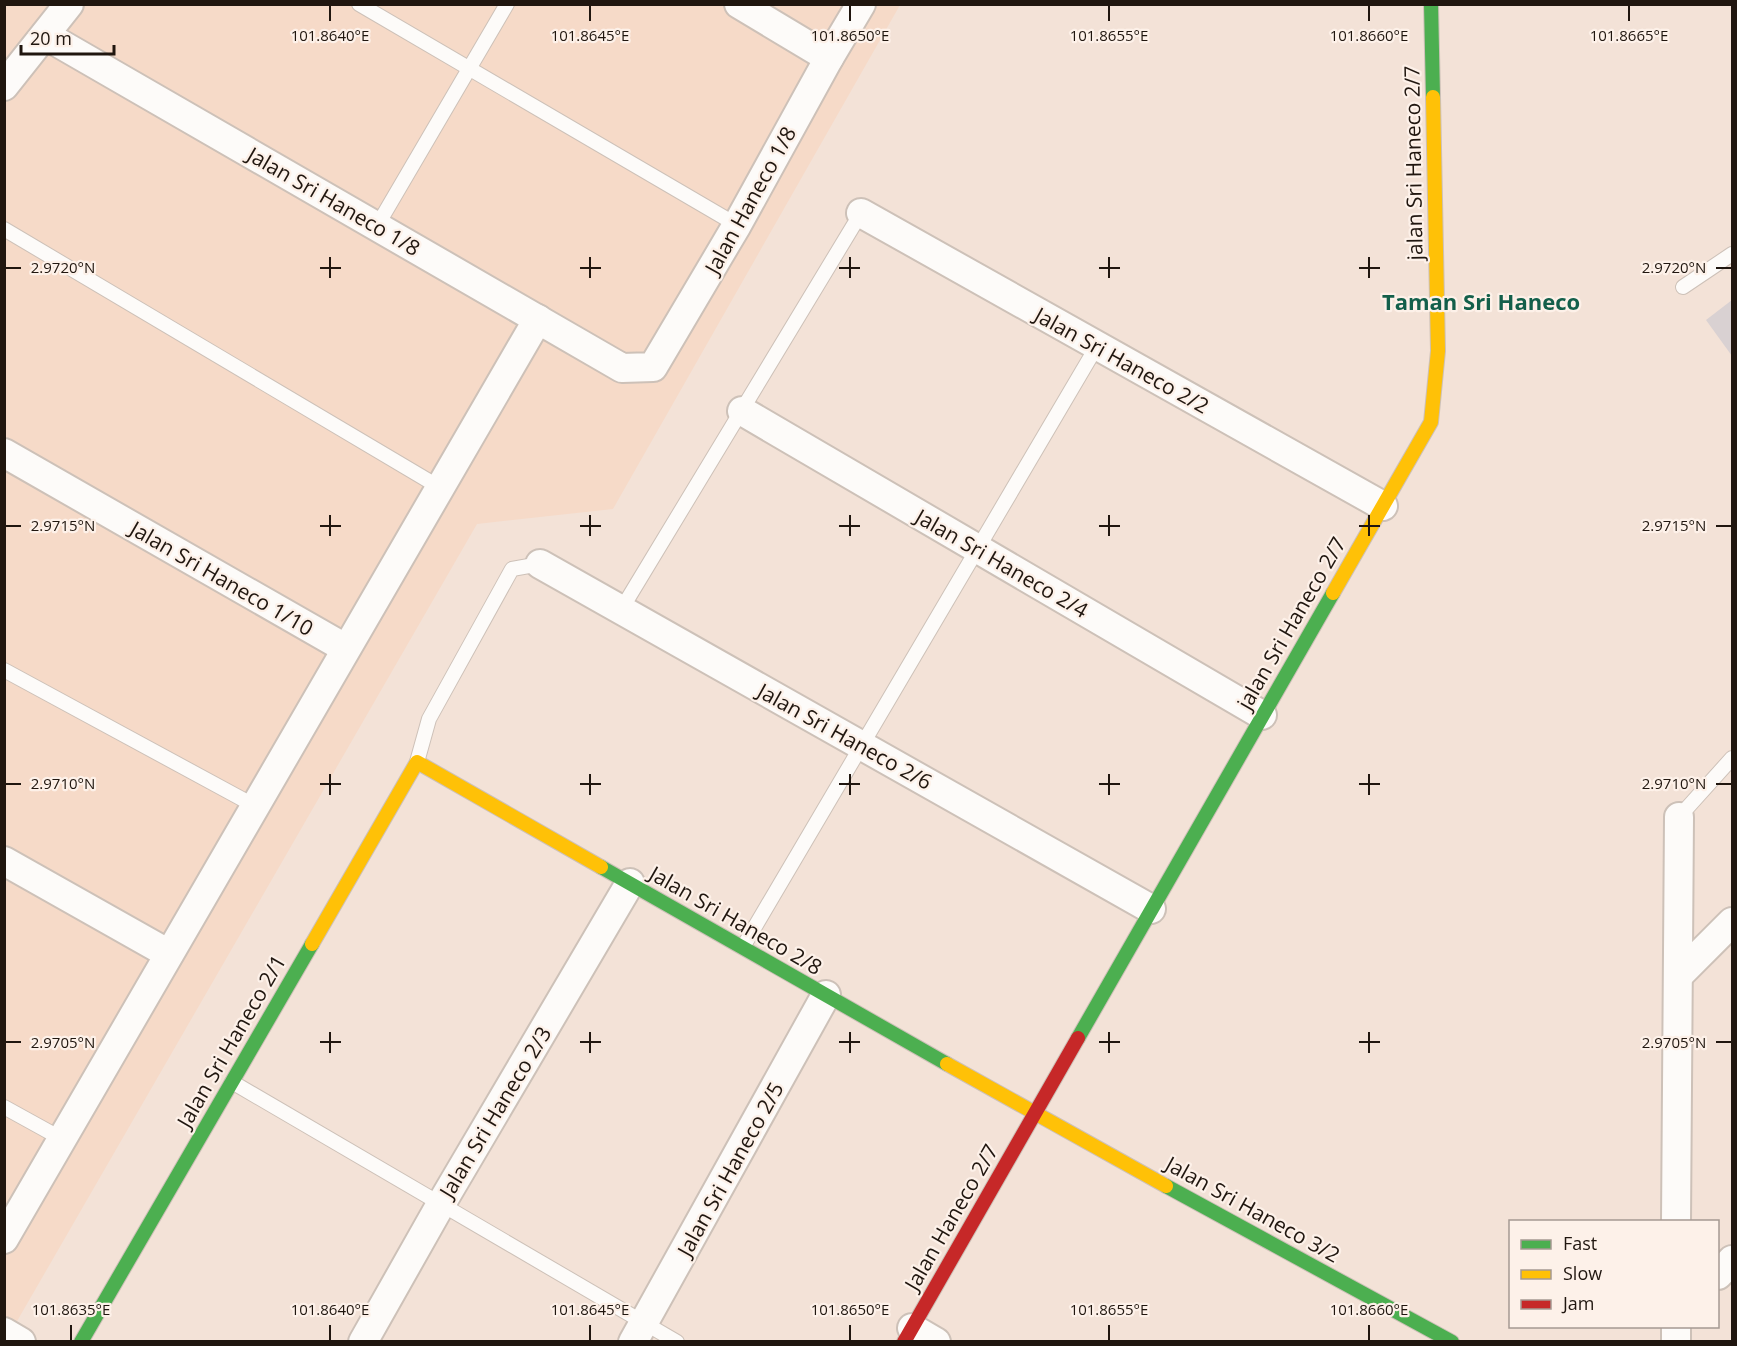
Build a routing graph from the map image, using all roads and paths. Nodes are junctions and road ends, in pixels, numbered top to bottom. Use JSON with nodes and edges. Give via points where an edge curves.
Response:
{"nodes":[{"id":1,"x":69,"y":4,"type":"edge"},
{"id":2,"x":359,"y":4,"type":"edge"},
{"id":3,"x":507,"y":4,"type":"edge"},
{"id":4,"x":739,"y":4,"type":"edge"},
{"id":5,"x":861,"y":4,"type":"edge"},
{"id":6,"x":1431,"y":4,"type":"edge"},
{"id":7,"x":45,"y":35,"type":"junction"},
{"id":8,"x":829,"y":58,"type":"junction"},
{"id":9,"x":470,"y":69,"type":"junction"},
{"id":10,"x":4,"y":86,"type":"edge"},
{"id":11,"x":861,"y":213,"type":"joint"},
{"id":12,"x":737,"y":225,"type":"junction"},
{"id":13,"x":377,"y":226,"type":"junction"},
{"id":14,"x":4,"y":229,"type":"edge"},
{"id":15,"x":1732,"y":254,"type":"edge"},
{"id":16,"x":1683,"y":287,"type":"dead end"},
{"id":17,"x":538,"y":319,"type":"junction"},
{"id":18,"x":1097,"y":346,"type":"junction"},
{"id":19,"x":622,"y":368,"type":"joint"},
{"id":20,"x":742,"y":411,"type":"junction"},
{"id":21,"x":4,"y":453,"type":"edge"},
{"id":22,"x":439,"y":487,"type":"junction"},
{"id":23,"x":1383,"y":506,"type":"junction"},
{"id":24,"x":977,"y":549,"type":"junction"},
{"id":25,"x":540,"y":564,"type":"joint"},
{"id":26,"x":621,"y":610,"type":"junction"},
{"id":27,"x":345,"y":648,"type":"junction"},
{"id":28,"x":4,"y":670,"type":"edge"},
{"id":29,"x":1262,"y":716,"type":"junction"},
{"id":30,"x":862,"y":745,"type":"junction"},
{"id":31,"x":1732,"y":758,"type":"edge"},
{"id":32,"x":417,"y":762,"type":"junction"},
{"id":33,"x":255,"y":806,"type":"junction"},
{"id":34,"x":1679,"y":817,"type":"joint"},
{"id":35,"x":4,"y":861,"type":"edge"},
{"id":36,"x":630,"y":883,"type":"junction"},
{"id":37,"x":1151,"y":909,"type":"junction"},
{"id":38,"x":1732,"y":922,"type":"edge"},
{"id":39,"x":743,"y":947,"type":"junction"},
{"id":40,"x":169,"y":954,"type":"junction"},
{"id":41,"x":1678,"y":976,"type":"junction"},
{"id":42,"x":826,"y":995,"type":"junction"},
{"id":43,"x":232,"y":1082,"type":"junction"},
{"id":44,"x":4,"y":1107,"type":"edge"},
{"id":45,"x":1034,"y":1114,"type":"junction"},
{"id":46,"x":62,"y":1139,"type":"junction"},
{"id":47,"x":441,"y":1204,"type":"junction"},
{"id":48,"x":1677,"y":1220,"type":"edge"},
{"id":49,"x":4,"y":1239,"type":"edge"},
{"id":50,"x":1732,"y":1260,"type":"edge"},
{"id":51,"x":1719,"y":1274,"type":"edge"},
{"id":52,"x":4,"y":1332,"type":"edge"},
{"id":53,"x":639,"y":1332,"type":"edge"},
{"id":54,"x":917,"y":1337,"type":"edge"},
{"id":55,"x":21,"y":1341,"type":"edge"},
{"id":56,"x":81,"y":1341,"type":"edge"},
{"id":57,"x":363,"y":1341,"type":"edge"},
{"id":58,"x":677,"y":1341,"type":"edge"},
{"id":59,"x":1452,"y":1341,"type":"edge"}],
"edges":[{"from":1,"to":7,"type":"street"},
{"from":2,"to":9,"type":"lane"},
{"from":3,"to":9,"type":"lane"},
{"from":4,"to":8,"type":"street"},
{"from":5,"to":8,"type":"street","name":"Jalan Haneco 1/8"},
{"from":6,"to":23,"type":"street","name":"jalan Sri Haneco 2/7","via":[[1438,351],[1431,422]]},
{"from":7,"to":10,"type":"street"},
{"from":7,"to":13,"type":"street","name":"Jalan Sri Haneco 1/8"},
{"from":8,"to":12,"type":"street","name":"Jalan Haneco 1/8"},
{"from":9,"to":12,"type":"lane"},
{"from":9,"to":13,"type":"lane"},
{"from":11,"to":18,"type":"street","name":"Jalan Sri Haneco 2/2"},
{"from":11,"to":20,"type":"lane"},
{"from":12,"to":19,"type":"street","name":"Jalan Haneco 1/8","via":[[653,367]]},
{"from":13,"to":17,"type":"street","name":"Jalan Sri Haneco 1/8"},
{"from":14,"to":22,"type":"lane"},
{"from":15,"to":16,"type":"lane"},
{"from":17,"to":19,"type":"street","name":"Jalan Sri Haneco 1/8"},
{"from":17,"to":22,"type":"street"},
{"from":18,"to":23,"type":"street","name":"Jalan Sri Haneco 2/2"},
{"from":18,"to":24,"type":"lane"},
{"from":20,"to":24,"type":"street","name":"Jalan Sri Haneco 2/4"},
{"from":20,"to":26,"type":"lane"},
{"from":21,"to":27,"type":"street","name":"Jalan Sri Haneco 1/10"},
{"from":22,"to":27,"type":"street"},
{"from":23,"to":29,"type":"street","name":"jalan Sri Haneco 2/7"},
{"from":24,"to":29,"type":"street","name":"Jalan Sri Haneco 2/4"},
{"from":24,"to":30,"type":"lane"},
{"from":25,"to":26,"type":"street","name":"Jalan Sri Haneco 2/6"},
{"from":25,"to":32,"type":"lane","via":[[512,569],[429,719]]},
{"from":26,"to":30,"type":"street","name":"Jalan Sri Haneco 2/6"},
{"from":27,"to":33,"type":"street"},
{"from":28,"to":33,"type":"lane"},
{"from":29,"to":37,"type":"street","name":"jalan Sri Haneco 2/7"},
{"from":30,"to":37,"type":"street","name":"Jalan Sri Haneco 2/6"},
{"from":30,"to":39,"type":"lane"},
{"from":31,"to":34,"type":"lane"},
{"from":32,"to":36,"type":"street","name":"Jalan Sri Haneco 2/8"},
{"from":32,"to":43,"type":"street","name":"Jalan Sri Haneco 2/1"},
{"from":33,"to":40,"type":"street"},
{"from":34,"to":41,"type":"street"},
{"from":35,"to":40,"type":"street"},
{"from":36,"to":39,"type":"street","name":"Jalan Sri Haneco 2/8"},
{"from":36,"to":47,"type":"street","name":"Jalan Sri Haneco 2/3"},
{"from":37,"to":45,"type":"street","name":"jalan Sri Haneco 2/7"},
{"from":38,"to":41,"type":"street"},
{"from":39,"to":42,"type":"street","name":"Jalan Sri Haneco 2/8"},
{"from":40,"to":46,"type":"street"},
{"from":41,"to":48,"type":"street"},
{"from":42,"to":45,"type":"street","name":"Jalan Sri Haneco 2/8"},
{"from":42,"to":53,"type":"street","name":"Jalan Sri Haneco 2/5"},
{"from":43,"to":47,"type":"lane"},
{"from":43,"to":56,"type":"street","name":"Jalan Sri Haneco 2/1"},
{"from":44,"to":46,"type":"lane"},
{"from":45,"to":54,"type":"street","name":"Jalan Haneco 2/7"},
{"from":45,"to":59,"type":"street","name":"Jalan Sri Haneco 3/2"},
{"from":46,"to":49,"type":"street"},
{"from":47,"to":53,"type":"lane"},
{"from":47,"to":57,"type":"street","name":"Jalan Sri Haneco 2/3"},
{"from":50,"to":51,"type":"street"},
{"from":52,"to":55,"type":"street"},
{"from":53,"to":58,"type":"lane"}]}
